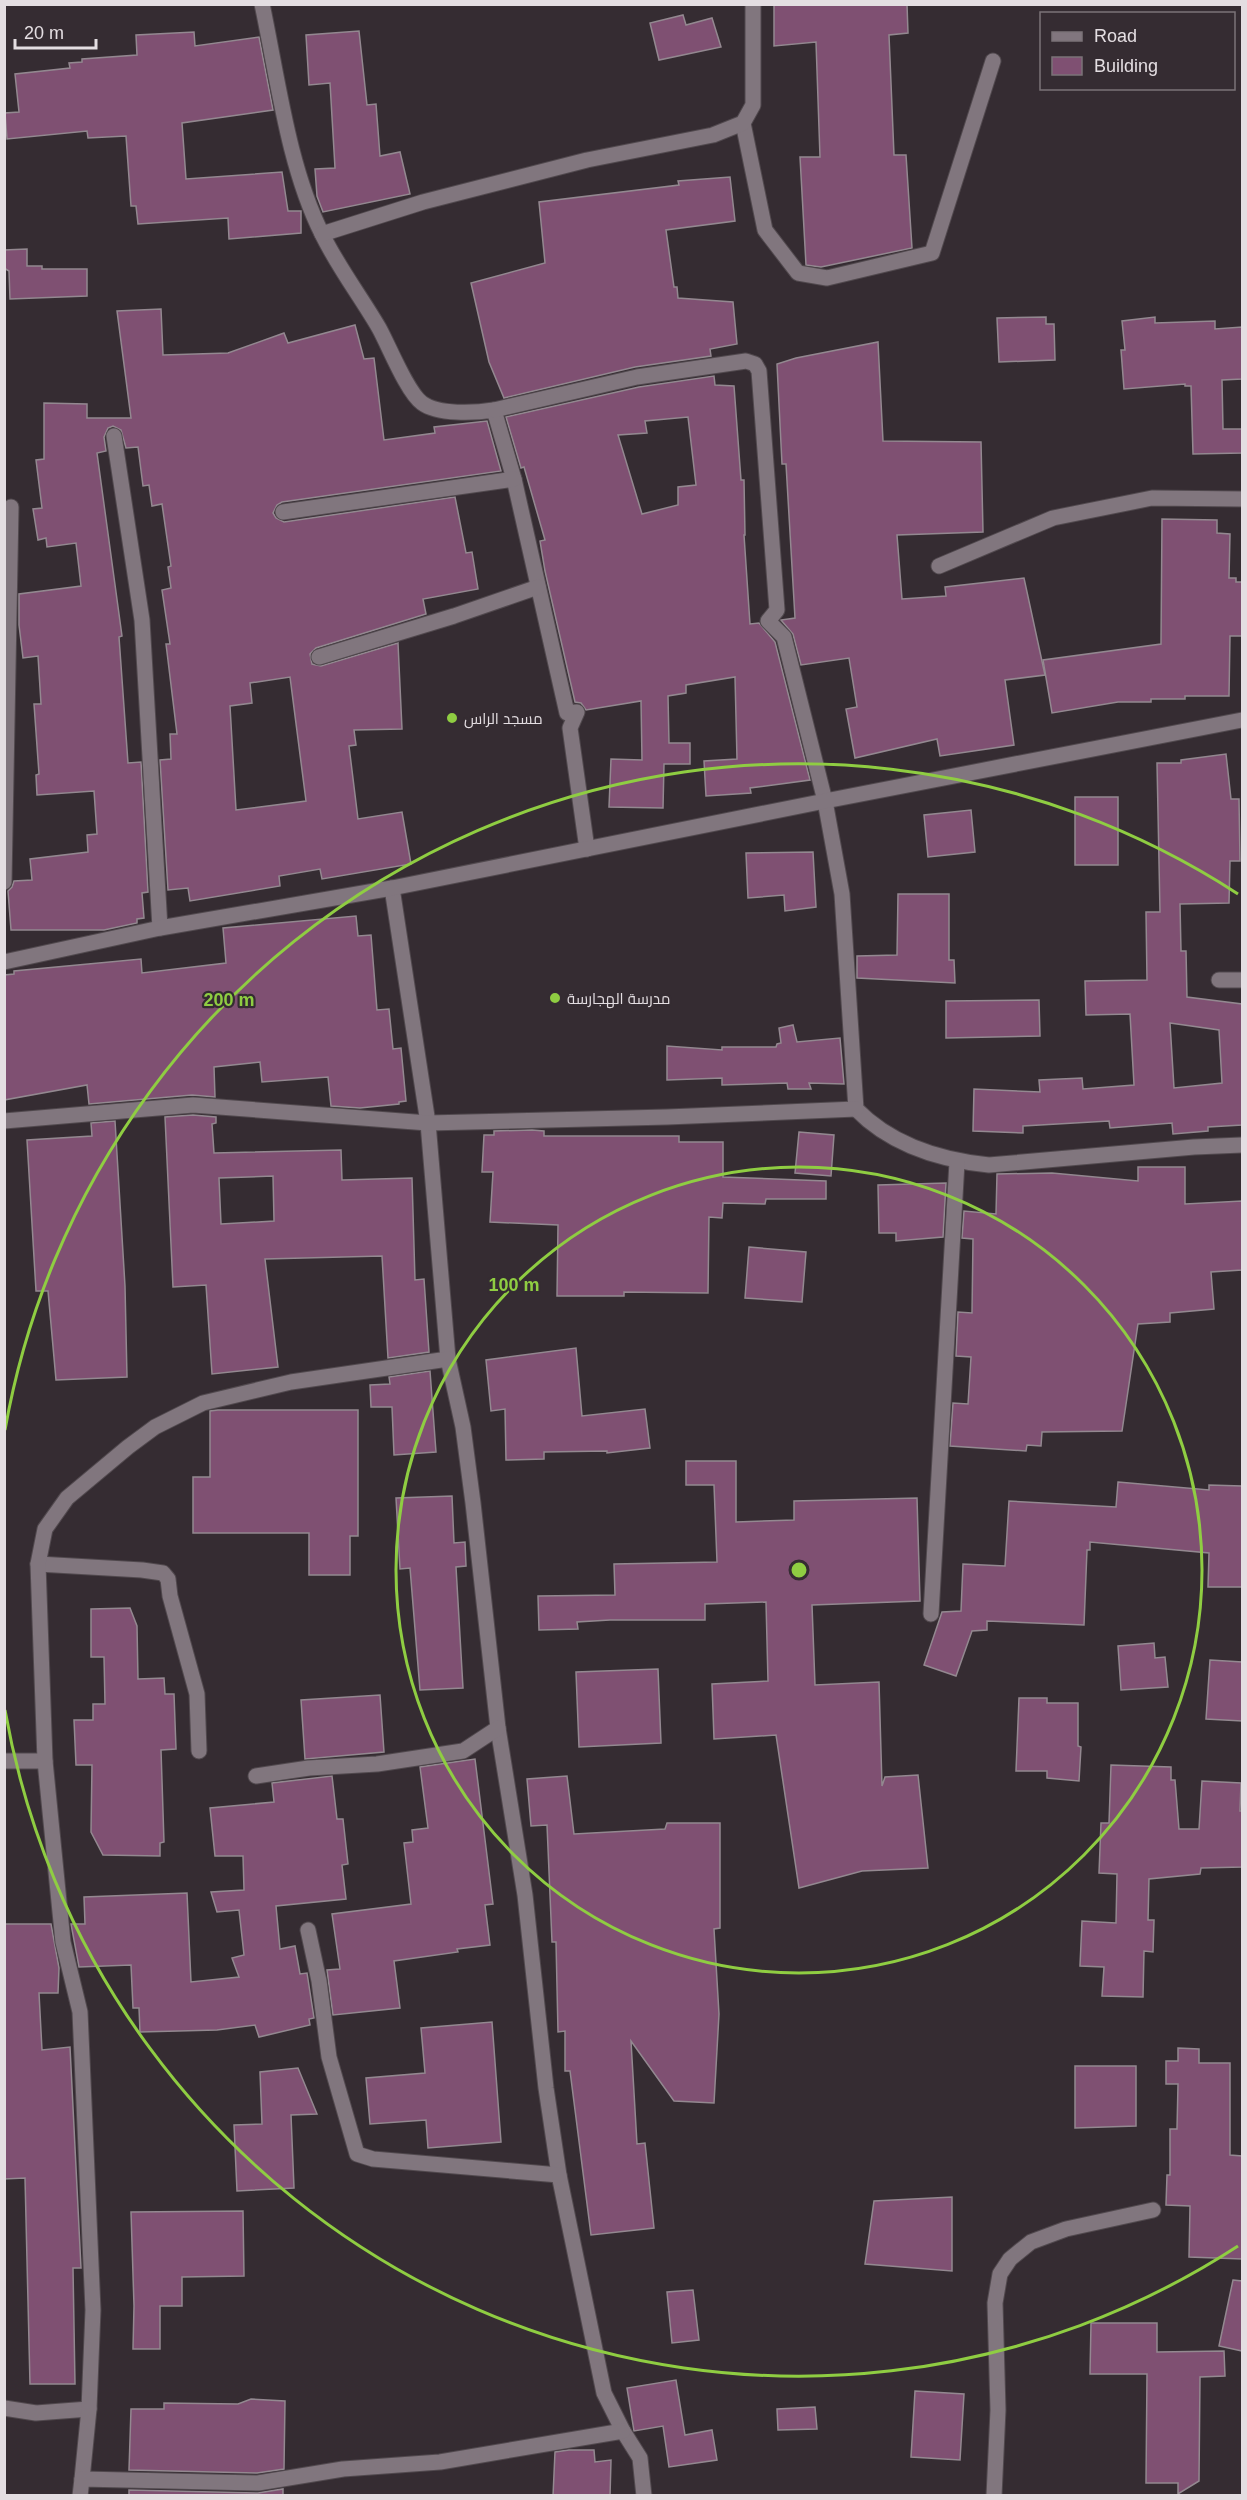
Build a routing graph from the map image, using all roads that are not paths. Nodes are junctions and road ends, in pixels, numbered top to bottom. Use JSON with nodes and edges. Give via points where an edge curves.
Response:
{"nodes":[{"id":1,"x":262,"y":4,"type":"edge"},
{"id":2,"x":753,"y":4,"type":"edge"},
{"id":3,"x":993,"y":61,"type":"dead end"},
{"id":4,"x":743,"y":123,"type":"junction"},
{"id":5,"x":322,"y":234,"type":"junction"},
{"id":6,"x":494,"y":410,"type":"junction"},
{"id":7,"x":114,"y":436,"type":"dead end"},
{"id":8,"x":514,"y":479,"type":"junction"},
{"id":9,"x":1242,"y":499,"type":"edge"},
{"id":10,"x":11,"y":507,"type":"dead end"},
{"id":11,"x":283,"y":512,"type":"dead end"},
{"id":12,"x":939,"y":566,"type":"dead end"},
{"id":13,"x":538,"y":586,"type":"junction"},
{"id":14,"x":319,"y":657,"type":"dead end"},
{"id":15,"x":1242,"y":720,"type":"edge"},
{"id":16,"x":825,"y":801,"type":"junction"},
{"id":17,"x":586,"y":849,"type":"junction"},
{"id":18,"x":4,"y":882,"type":"edge"},
{"id":19,"x":392,"y":888,"type":"junction"},
{"id":20,"x":160,"y":928,"type":"junction"},
{"id":21,"x":4,"y":962,"type":"edge"},
{"id":22,"x":1219,"y":980,"type":"dead end"},
{"id":23,"x":1242,"y":980,"type":"edge"},
{"id":24,"x":856,"y":1109,"type":"junction"},
{"id":25,"x":4,"y":1121,"type":"edge"},
{"id":26,"x":428,"y":1123,"type":"junction"},
{"id":27,"x":1242,"y":1145,"type":"edge"},
{"id":28,"x":957,"y":1162,"type":"junction"},
{"id":29,"x":448,"y":1359,"type":"junction"},
{"id":30,"x":38,"y":1564,"type":"junction"},
{"id":31,"x":931,"y":1614,"type":"dead end"},
{"id":32,"x":498,"y":1728,"type":"junction"},
{"id":33,"x":199,"y":1751,"type":"dead end"},
{"id":34,"x":4,"y":1761,"type":"edge"},
{"id":35,"x":45,"y":1761,"type":"junction"},
{"id":36,"x":256,"y":1776,"type":"dead end"},
{"id":37,"x":308,"y":1930,"type":"dead end"},
{"id":38,"x":559,"y":2175,"type":"junction"},
{"id":39,"x":1153,"y":2210,"type":"dead end"},
{"id":40,"x":4,"y":2408,"type":"edge"},
{"id":41,"x":89,"y":2409,"type":"junction"},
{"id":42,"x":623,"y":2431,"type":"junction"},
{"id":43,"x":82,"y":2479,"type":"junction"},
{"id":44,"x":80,"y":2496,"type":"edge"},
{"id":45,"x":644,"y":2496,"type":"edge"},
{"id":46,"x":994,"y":2496,"type":"edge"}],
"edges":[{"from":1,"to":5,"type":"street","via":[[287,124],[303,185]]},
{"from":2,"to":4,"type":"street","via":[[753,105]]},
{"from":3,"to":4,"type":"street","via":[[932,253],[827,278],[798,273],[765,230]]},
{"from":4,"to":5,"type":"street","via":[[713,135],[586,160],[423,202]]},
{"from":5,"to":6,"type":"street","via":[[422,403],[472,414]]},
{"from":6,"to":8,"type":"street"},
{"from":6,"to":16,"type":"street","via":[[638,377],[746,361],[755,364],[761,383],[777,610],[768,621],[784,637]]},
{"from":7,"to":20,"type":"street","via":[[142,620]]},
{"from":8,"to":11,"type":"street"},
{"from":8,"to":13,"type":"street"},
{"from":9,"to":12,"type":"street","via":[[1152,498],[1053,518]]},
{"from":10,"to":18,"type":"street"},
{"from":13,"to":14,"type":"street"},
{"from":13,"to":17,"type":"street","via":[[567,714],[577,712],[570,728]]},
{"from":15,"to":16,"type":"street"},
{"from":16,"to":17,"type":"street"},
{"from":16,"to":24,"type":"street","via":[[842,894]]},
{"from":17,"to":19,"type":"street"},
{"from":19,"to":20,"type":"street"},
{"from":19,"to":26,"type":"street"},
{"from":20,"to":21,"type":"street"},
{"from":22,"to":23,"type":"street"},
{"from":24,"to":26,"type":"street"},
{"from":24,"to":28,"type":"street","via":[[871,1125],[921,1151]]},
{"from":25,"to":26,"type":"street","via":[[192,1105]]},
{"from":26,"to":29,"type":"street"},
{"from":27,"to":28,"type":"street","via":[[989,1165]]},
{"from":28,"to":31,"type":"street"},
{"from":29,"to":30,"type":"street","via":[[291,1382],[203,1403],[175,1416],[128,1447],[67,1498],[45,1529]]},
{"from":29,"to":32,"type":"street","via":[[473,1503]]},
{"from":30,"to":33,"type":"street","via":[[163,1573],[168,1579],[197,1694]]},
{"from":30,"to":35,"type":"street"},
{"from":32,"to":36,"type":"street","via":[[463,1750],[377,1764]]},
{"from":32,"to":38,"type":"street","via":[[525,1895]]},
{"from":34,"to":35,"type":"street"},
{"from":35,"to":41,"type":"street","via":[[63,1942],[80,2012],[93,2310]]},
{"from":37,"to":38,"type":"street","via":[[329,2057],[357,2154],[384,2160]]},
{"from":38,"to":42,"type":"street","via":[[604,2393]]},
{"from":39,"to":46,"type":"street","via":[[1066,2229],[1031,2242],[1010,2259],[1000,2274],[995,2303],[998,2410]]},
{"from":40,"to":41,"type":"street","via":[[36,2413]]},
{"from":41,"to":43,"type":"street"},
{"from":42,"to":43,"type":"street","via":[[440,2462],[343,2469],[258,2483]]},
{"from":42,"to":45,"type":"street","via":[[640,2458]]},
{"from":43,"to":44,"type":"street"}]}
